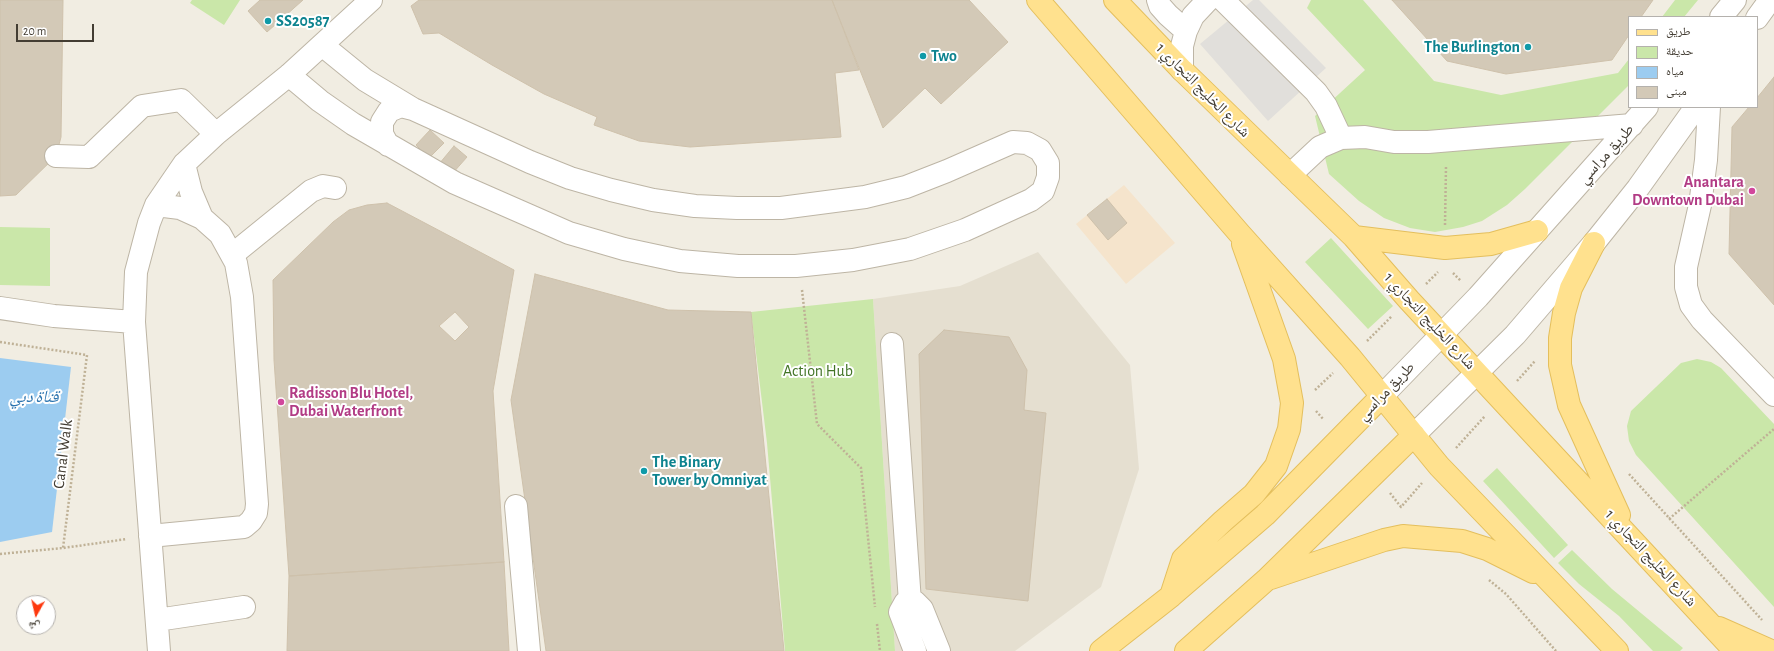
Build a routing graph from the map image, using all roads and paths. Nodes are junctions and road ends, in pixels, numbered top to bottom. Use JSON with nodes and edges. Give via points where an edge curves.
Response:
{"nodes":[{"id":1,"x":371,"y":0,"type":"edge"},
{"id":2,"x":1038,"y":0,"type":"edge"},
{"id":3,"x":1115,"y":0,"type":"edge"},
{"id":4,"x":1158,"y":0,"type":"edge"},
{"id":5,"x":1208,"y":0,"type":"edge"},
{"id":6,"x":1223,"y":0,"type":"edge"},
{"id":7,"x":1736,"y":0,"type":"edge"},
{"id":8,"x":1770,"y":0,"type":"edge"},
{"id":9,"x":1722,"y":16,"type":"edge"},
{"id":10,"x":1758,"y":17,"type":"edge"},
{"id":11,"x":1186,"y":31,"type":"junction"},
{"id":12,"x":322,"y":45,"type":"junction"},
{"id":13,"x":1182,"y":70,"type":"junction"},
{"id":14,"x":289,"y":75,"type":"junction"},
{"id":15,"x":1646,"y":108,"type":"edge"},
{"id":16,"x":1695,"y":108,"type":"edge"},
{"id":17,"x":1709,"y":108,"type":"edge"},
{"id":18,"x":413,"y":109,"type":"junction"},
{"id":19,"x":1632,"y":125,"type":"junction"},
{"id":20,"x":216,"y":134,"type":"junction"},
{"id":21,"x":1342,"y":138,"type":"junction"},
{"id":22,"x":1446,"y":140,"type":"junction"},
{"id":23,"x":388,"y":145,"type":"junction"},
{"id":24,"x":56,"y":156,"type":"dead end"},
{"id":25,"x":184,"y":164,"type":"junction"},
{"id":26,"x":1290,"y":175,"type":"junction"},
{"id":27,"x":336,"y":194,"type":"dead end"},
{"id":28,"x":156,"y":205,"type":"junction"},
{"id":29,"x":202,"y":218,"type":"junction"},
{"id":30,"x":1537,"y":231,"type":"junction"},
{"id":31,"x":1239,"y":233,"type":"junction"},
{"id":32,"x":1354,"y":237,"type":"junction"},
{"id":33,"x":1594,"y":243,"type":"junction"},
{"id":34,"x":1445,"y":248,"type":"junction"},
{"id":35,"x":234,"y":259,"type":"junction"},
{"id":36,"x":800,"y":266,"type":"junction"},
{"id":37,"x":0,"y":308,"type":"edge"},
{"id":38,"x":134,"y":322,"type":"junction"},
{"id":39,"x":1442,"y":334,"type":"junction"},
{"id":40,"x":0,"y":342,"type":"edge"},
{"id":41,"x":892,"y":344,"type":"dead end"},
{"id":42,"x":1478,"y":372,"type":"junction"},
{"id":43,"x":1774,"y":395,"type":"edge"},
{"id":44,"x":1382,"y":396,"type":"junction"},
{"id":45,"x":1774,"y":429,"type":"edge"},
{"id":46,"x":1414,"y":435,"type":"junction"},
{"id":47,"x":1624,"y":469,"type":"dead end"},
{"id":48,"x":516,"y":506,"type":"dead end"},
{"id":49,"x":1669,"y":519,"type":"junction"},
{"id":50,"x":1628,"y":534,"type":"junction"},
{"id":51,"x":150,"y":536,"type":"junction"},
{"id":52,"x":63,"y":548,"type":"junction"},
{"id":53,"x":0,"y":554,"type":"edge"},
{"id":54,"x":1485,"y":577,"type":"dead end"},
{"id":55,"x":1548,"y":579,"type":"junction"},
{"id":56,"x":1266,"y":580,"type":"junction"},
{"id":57,"x":1170,"y":596,"type":"junction"},
{"id":58,"x":910,"y":602,"type":"junction"},
{"id":59,"x":244,"y":607,"type":"dead end"},
{"id":60,"x":876,"y":611,"type":"dead end"},
{"id":61,"x":876,"y":619,"type":"dead end"},
{"id":62,"x":157,"y":620,"type":"junction"},
{"id":63,"x":1712,"y":624,"type":"junction"},
{"id":64,"x":1766,"y":624,"type":"dead end"},
{"id":65,"x":159,"y":651,"type":"edge"},
{"id":66,"x":530,"y":651,"type":"edge"},
{"id":67,"x":880,"y":651,"type":"edge"},
{"id":68,"x":915,"y":651,"type":"edge"},
{"id":69,"x":939,"y":651,"type":"edge"},
{"id":70,"x":1101,"y":651,"type":"edge"},
{"id":71,"x":1186,"y":651,"type":"edge"},
{"id":72,"x":1556,"y":651,"type":"edge"},
{"id":73,"x":1617,"y":651,"type":"edge"},
{"id":74,"x":1736,"y":651,"type":"edge"},
{"id":75,"x":1771,"y":651,"type":"edge"}],
"edges":[{"from":1,"to":12,"type":"street"},
{"from":2,"to":31,"type":"main road"},
{"from":3,"to":13,"type":"main road","name":"شارع الخليج التجاري 1"},
{"from":4,"to":11,"type":"street","via":[[1168,15]]},
{"from":5,"to":11,"type":"street","via":[[1193,16]]},
{"from":6,"to":21,"type":"street","via":[[1316,92]]},
{"from":7,"to":9,"type":"street"},
{"from":8,"to":10,"type":"street"},
{"from":11,"to":13,"type":"street","via":[[1182,46]]},
{"from":12,"to":14,"type":"street"},
{"from":12,"to":18,"type":"street","via":[[366,80]]},
{"from":13,"to":26,"type":"main road","name":"شارع الخليج التجاري 1"},
{"from":14,"to":20,"type":"street"},
{"from":14,"to":23,"type":"street","via":[[320,101]]},
{"from":15,"to":19,"type":"street","name":"طريق مراسي"},
{"from":16,"to":33,"type":"street","via":[[1638,188]]},
{"from":17,"to":43,"type":"street","via":[[1706,160],[1700,205],[1686,268],[1686,287],[1692,305],[1702,320]]},
{"from":18,"to":23,"type":"street","via":[[401,106],[389,111],[382,122],[382,134]]},
{"from":18,"to":36,"type":"street","via":[[570,178],[653,200],[695,206],[780,208],[865,197],[913,184],[1013,142],[1027,143],[1040,150],[1048,163],[1048,177],[1043,191],[1031,200],[965,230],[910,249],[853,260]]},
{"from":19,"to":22,"type":"street"},
{"from":19,"to":30,"type":"street","name":"طريق مراسي"},
{"from":20,"to":24,"type":"street","via":[[181,100],[142,106],[89,157]]},
{"from":20,"to":25,"type":"street"},
{"from":21,"to":22,"type":"street","via":[[1365,137],[1394,142]]},
{"from":21,"to":26,"type":"street","via":[[1320,147]]},
{"from":22,"to":34,"type":"path"},
{"from":23,"to":36,"type":"street","via":[[455,183],[569,233],[624,249],[680,261],[738,266]]},
{"from":25,"to":28,"type":"street"},
{"from":25,"to":29,"type":"street","via":[[191,192]]},
{"from":26,"to":32,"type":"main road","name":"شارع الخليج التجاري 1"},
{"from":27,"to":35,"type":"street","via":[[317,202]]},
{"from":28,"to":29,"type":"street","via":[[180,208]]},
{"from":28,"to":38,"type":"street","via":[[141,247],[136,272]]},
{"from":29,"to":35,"type":"street","via":[[220,234]]},
{"from":30,"to":34,"type":"main road","via":[[1491,244]]},
{"from":30,"to":39,"type":"street","name":"طريق مراسي"},
{"from":31,"to":44,"type":"main road"},
{"from":31,"to":57,"type":"main road","via":[[1284,359],[1292,403],[1289,429],[1276,466],[1254,494],[1183,560]]},
{"from":32,"to":34,"type":"main road"},
{"from":32,"to":39,"type":"main road","name":"شارع الخليج التجاري 1"},
{"from":33,"to":42,"type":"street","via":[[1515,335]]},
{"from":33,"to":50,"type":"main road","via":[[1571,288],[1564,313],[1560,338],[1560,365],[1569,405]]},
{"from":35,"to":51,"type":"street","via":[[242,297],[256,513],[244,527]]},
{"from":36,"to":60,"type":"path","via":[[817,424],[861,468]]},
{"from":37,"to":38,"type":"street","via":[[54,316]]},
{"from":38,"to":51,"type":"street"},
{"from":39,"to":42,"type":"main road","name":"شارع الخليج التجاري 1"},
{"from":39,"to":44,"type":"street","name":"طريق مراسي"},
{"from":40,"to":52,"type":"path","name":"Canal Walk","via":[[86,355]]},
{"from":41,"to":58,"type":"street"},
{"from":42,"to":46,"type":"street"},
{"from":42,"to":50,"type":"main road","name":"شارع الخليج التجاري 1"},
{"from":44,"to":46,"type":"main road"},
{"from":44,"to":57,"type":"main road","name":"طريق مراسي","via":[[1265,515]]},
{"from":45,"to":49,"type":"path"},
{"from":46,"to":55,"type":"main road","via":[[1439,466]]},
{"from":46,"to":56,"type":"main road"},
{"from":47,"to":49,"type":"path"},
{"from":48,"to":66,"type":"street"},
{"from":49,"to":64,"type":"path"},
{"from":50,"to":63,"type":"main road","name":"شارع الخليج التجاري 1"},
{"from":51,"to":52,"type":"path"},
{"from":51,"to":62,"type":"street"},
{"from":52,"to":53,"type":"path"},
{"from":54,"to":72,"type":"path","via":[[1506,594]]},
{"from":55,"to":56,"type":"main road","via":[[1487,549],[1462,541],[1403,536],[1384,540]]},
{"from":55,"to":73,"type":"main road"},
{"from":56,"to":71,"type":"main road"},
{"from":57,"to":70,"type":"main road","name":"طريق مراسي"},
{"from":58,"to":68,"type":"street","via":[[905,603],[900,612]]},
{"from":58,"to":69,"type":"street","via":[[915,602],[922,609]]},
{"from":59,"to":62,"type":"street"},
{"from":61,"to":67,"type":"path"},
{"from":62,"to":65,"type":"street"},
{"from":63,"to":74,"type":"main road","name":"شارع الخليج التجاري 1"},
{"from":63,"to":75,"type":"main road"}]}
